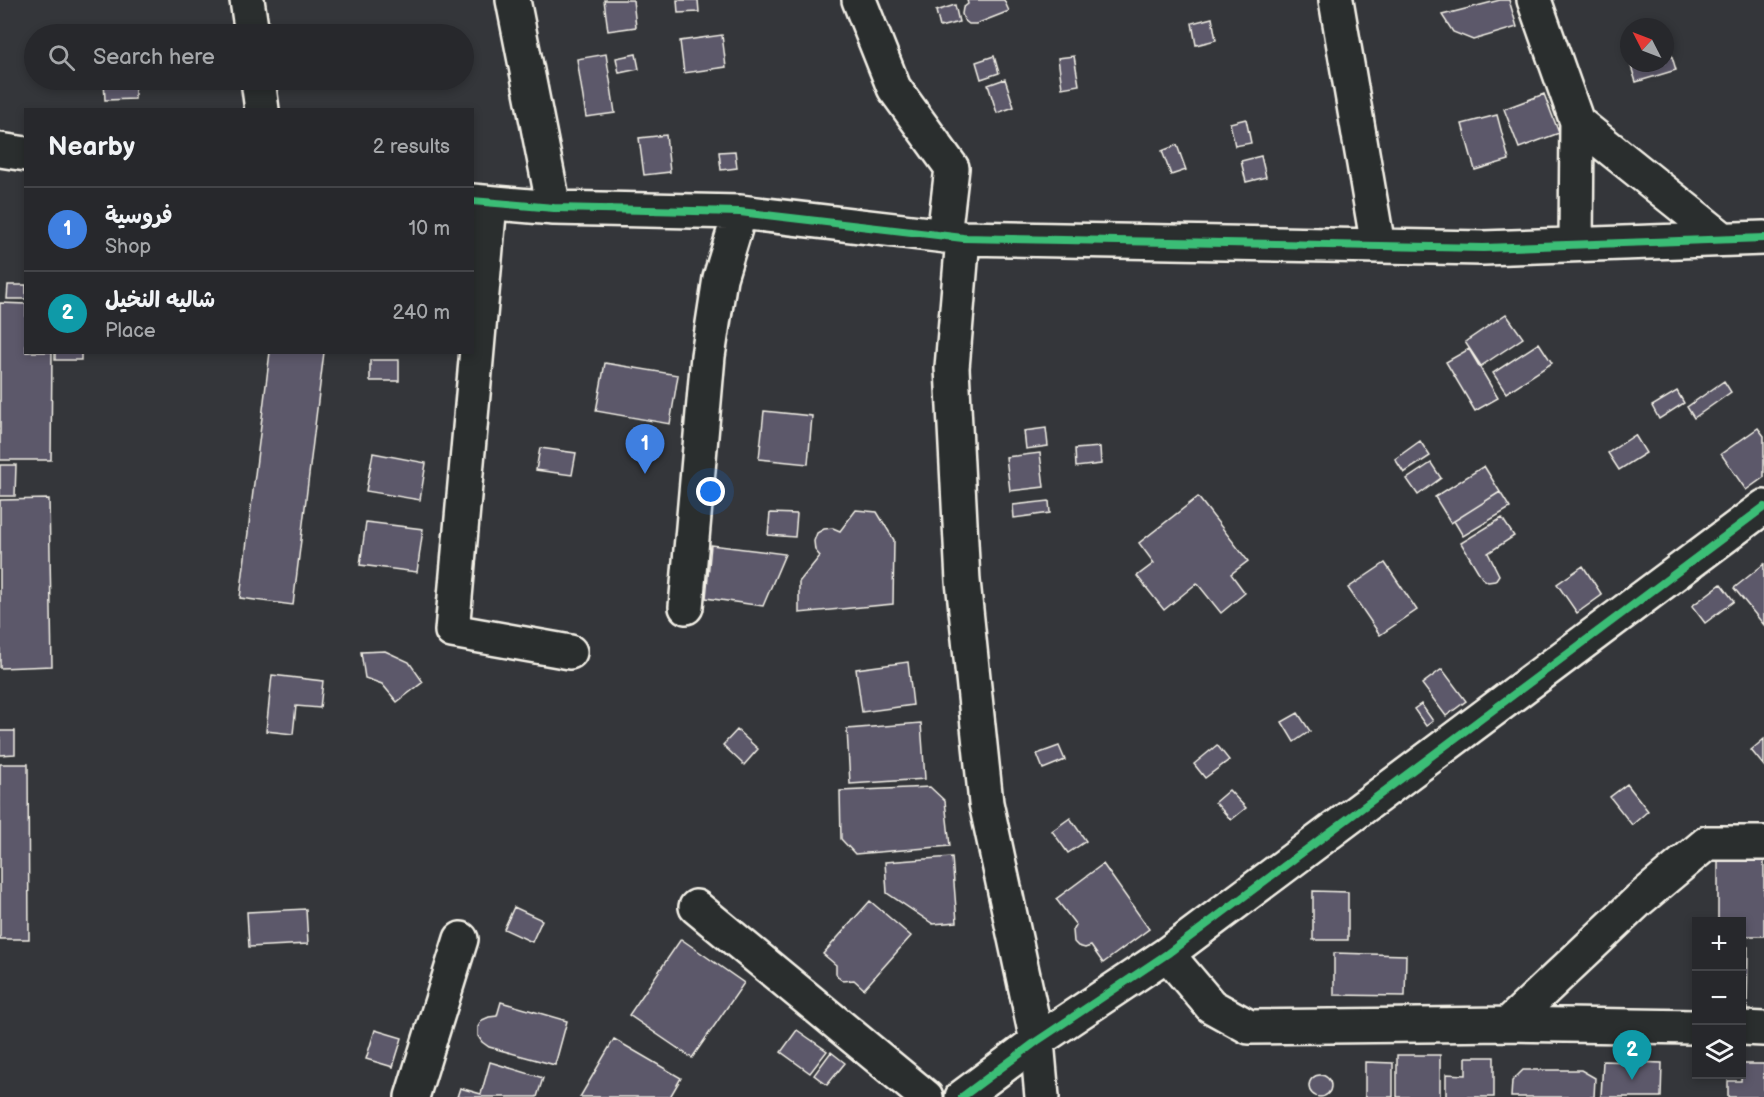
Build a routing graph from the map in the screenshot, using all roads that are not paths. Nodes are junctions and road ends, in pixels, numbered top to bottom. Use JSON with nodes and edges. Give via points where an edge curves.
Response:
{"nodes":[{"id":1,"x":247,"y":0,"type":"edge"},
{"id":2,"x":513,"y":0,"type":"edge"},
{"id":3,"x":859,"y":0,"type":"edge"},
{"id":4,"x":1336,"y":0,"type":"edge"},
{"id":5,"x":1534,"y":0,"type":"edge"},
{"id":6,"x":251,"y":24,"type":"edge"},
{"id":7,"x":259,"y":90,"type":"edge"},
{"id":8,"x":262,"y":108,"type":"edge"},
{"id":9,"x":1577,"y":122,"type":"junction"},
{"id":10,"x":0,"y":150,"type":"edge"},
{"id":11,"x":24,"y":154,"type":"edge"},
{"id":12,"x":481,"y":202,"type":"edge"},
{"id":13,"x":554,"y":208,"type":"junction"},
{"id":14,"x":740,"y":212,"type":"junction"},
{"id":15,"x":953,"y":237,"type":"junction"},
{"id":16,"x":1764,"y":238,"type":"edge"},
{"id":17,"x":1723,"y":239,"type":"junction"},
{"id":18,"x":1576,"y":244,"type":"junction"},
{"id":19,"x":1378,"y":246,"type":"junction"},
{"id":20,"x":474,"y":306,"type":"edge"},
{"id":21,"x":471,"y":354,"type":"edge"},
{"id":22,"x":1764,"y":507,"type":"edge"},
{"id":23,"x":686,"y":607,"type":"dead end"},
{"id":24,"x":570,"y":652,"type":"dead end"},
{"id":25,"x":1764,"y":843,"type":"edge"},
{"id":26,"x":696,"y":907,"type":"dead end"},
{"id":27,"x":461,"y":939,"type":"dead end"},
{"id":28,"x":1167,"y":954,"type":"junction"},
{"id":29,"x":1508,"y":1024,"type":"junction"},
{"id":30,"x":1692,"y":1027,"type":"edge"},
{"id":31,"x":1746,"y":1028,"type":"edge"},
{"id":32,"x":1764,"y":1029,"type":"edge"},
{"id":33,"x":1037,"y":1041,"type":"junction"},
{"id":34,"x":412,"y":1097,"type":"edge"},
{"id":35,"x":926,"y":1097,"type":"edge"},
{"id":36,"x":962,"y":1097,"type":"edge"},
{"id":37,"x":1042,"y":1097,"type":"edge"}],
"edges":[{"from":1,"to":6,"type":"street"},
{"from":2,"to":13,"type":"street"},
{"from":3,"to":15,"type":"street","via":[[894,88],[952,168]]},
{"from":4,"to":19,"type":"street"},
{"from":5,"to":9,"type":"street"},
{"from":7,"to":8,"type":"street"},
{"from":9,"to":17,"type":"street"},
{"from":9,"to":18,"type":"street"},
{"from":10,"to":11,"type":"street"},
{"from":12,"to":13,"type":"street"},
{"from":12,"to":20,"type":"street"},
{"from":13,"to":14,"type":"street"},
{"from":14,"to":15,"type":"street"},
{"from":14,"to":23,"type":"street","via":[[720,278],[708,356]]},
{"from":15,"to":19,"type":"street"},
{"from":15,"to":33,"type":"street","via":[[952,368],[963,581],[986,803]]},
{"from":16,"to":17,"type":"street"},
{"from":17,"to":18,"type":"street"},
{"from":18,"to":19,"type":"street","via":[[1483,248]]},
{"from":21,"to":24,"type":"street","via":[[452,631]]},
{"from":22,"to":28,"type":"street"},
{"from":25,"to":29,"type":"street","via":[[1707,843],[1639,900]]},
{"from":26,"to":35,"type":"street"},
{"from":27,"to":34,"type":"street"},
{"from":28,"to":29,"type":"street","via":[[1211,1006],[1249,1027]]},
{"from":28,"to":33,"type":"street"},
{"from":29,"to":30,"type":"street"},
{"from":31,"to":32,"type":"street"},
{"from":33,"to":36,"type":"street"},
{"from":33,"to":37,"type":"street"}]}
